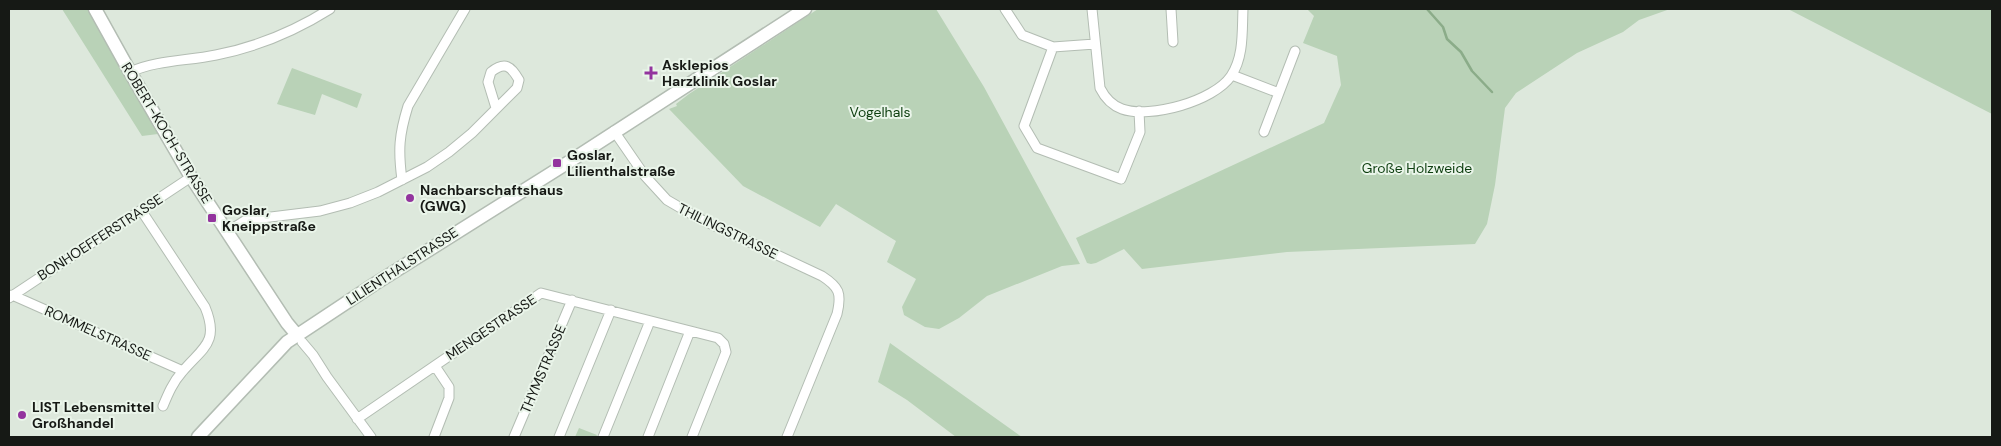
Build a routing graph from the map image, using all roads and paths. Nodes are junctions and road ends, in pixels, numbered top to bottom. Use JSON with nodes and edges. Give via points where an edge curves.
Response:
{"nodes":[{"id":1,"x":95,"y":9,"type":"edge"},
{"id":2,"x":330,"y":9,"type":"edge"},
{"id":3,"x":806,"y":9,"type":"edge"},
{"id":4,"x":1005,"y":9,"type":"edge"},
{"id":5,"x":1092,"y":9,"type":"edge"},
{"id":6,"x":1170,"y":9,"type":"edge"},
{"id":7,"x":1243,"y":9,"type":"edge"},
{"id":8,"x":461,"y":11,"type":"edge"},
{"id":9,"x":1173,"y":42,"type":"dead end"},
{"id":10,"x":1095,"y":44,"type":"junction"},
{"id":11,"x":1053,"y":47,"type":"junction"},
{"id":12,"x":1295,"y":50,"type":"dead end"},
{"id":13,"x":130,"y":72,"type":"junction"},
{"id":14,"x":1232,"y":75,"type":"junction"},
{"id":15,"x":1279,"y":93,"type":"junction"},
{"id":16,"x":496,"y":108,"type":"junction"},
{"id":17,"x":1139,"y":111,"type":"junction"},
{"id":18,"x":614,"y":131,"type":"junction"},
{"id":19,"x":1264,"y":132,"type":"dead end"},
{"id":20,"x":191,"y":177,"type":"junction"},
{"id":21,"x":402,"y":180,"type":"junction"},
{"id":22,"x":140,"y":210,"type":"junction"},
{"id":23,"x":226,"y":232,"type":"junction"},
{"id":24,"x":11,"y":296,"type":"edge"},
{"id":25,"x":572,"y":300,"type":"junction"},
{"id":26,"x":611,"y":310,"type":"junction"},
{"id":27,"x":650,"y":321,"type":"junction"},
{"id":28,"x":690,"y":331,"type":"junction"},
{"id":29,"x":297,"y":335,"type":"junction"},
{"id":30,"x":435,"y":366,"type":"junction"},
{"id":31,"x":183,"y":371,"type":"junction"},
{"id":32,"x":163,"y":406,"type":"dead end"},
{"id":33,"x":357,"y":419,"type":"junction"},
{"id":34,"x":198,"y":437,"type":"edge"},
{"id":35,"x":371,"y":437,"type":"edge"},
{"id":36,"x":434,"y":437,"type":"edge"},
{"id":37,"x":514,"y":437,"type":"edge"},
{"id":38,"x":559,"y":437,"type":"edge"},
{"id":39,"x":603,"y":437,"type":"edge"},
{"id":40,"x":648,"y":437,"type":"edge"},
{"id":41,"x":692,"y":437,"type":"edge"},
{"id":42,"x":787,"y":437,"type":"edge"}],
"edges":[{"from":1,"to":13,"type":"street","name":"ROBERT-KOCH-STRASSE"},
{"from":2,"to":13,"type":"street","via":[[283,34],[245,48],[144,66]]},
{"from":3,"to":18,"type":"street","name":"LILIENTHALSTRASSE"},
{"from":4,"to":11,"type":"street","via":[[1022,35]]},
{"from":5,"to":10,"type":"street"},
{"from":6,"to":9,"type":"street"},
{"from":7,"to":14,"type":"street","via":[[1241,52]]},
{"from":8,"to":21,"type":"street","via":[[408,106],[398,154]]},
{"from":10,"to":11,"type":"street"},
{"from":10,"to":17,"type":"street","via":[[1098,81],[1103,93],[1116,106]]},
{"from":11,"to":17,"type":"street","via":[[1024,126],[1037,148],[1122,179],[1140,132]]},
{"from":12,"to":15,"type":"street"},
{"from":13,"to":20,"type":"street","name":"ROBERT-KOCH-STRASSE"},
{"from":14,"to":15,"type":"street"},
{"from":14,"to":17,"type":"street","via":[[1221,88],[1186,103]]},
{"from":15,"to":19,"type":"street"},
{"from":16,"to":16,"type":"street","via":[[517,88],[519,80],[507,66],[498,66],[490,72],[488,82]]},
{"from":16,"to":21,"type":"street","via":[[449,152]]},
{"from":18,"to":29,"type":"street","name":"LILIENTHALSTRASSE"},
{"from":18,"to":42,"type":"street","name":"THILINGSTRASSE","via":[[645,176],[667,200],[698,218],[822,276],[838,289],[840,303],[837,314]]},
{"from":20,"to":22,"type":"street","name":"BONHOEFFERSTRASSE"},
{"from":20,"to":23,"type":"street","name":"ROBERT-KOCH-STRASSE"},
{"from":21,"to":23,"type":"street","via":[[350,203],[320,211],[246,220]]},
{"from":22,"to":24,"type":"street","name":"BONHOEFFERSTRASSE"},
{"from":22,"to":31,"type":"street","via":[[211,321],[204,351]]},
{"from":23,"to":29,"type":"street","name":"ROBERT-KOCH-STRASSE"},
{"from":24,"to":31,"type":"street","name":"ROMMELSTRASSE"},
{"from":25,"to":26,"type":"street","name":"MENGESTRASSE"},
{"from":25,"to":30,"type":"street","name":"MENGESTRASSE","via":[[541,293]]},
{"from":25,"to":37,"type":"street","name":"THYMSTRASSE"},
{"from":26,"to":27,"type":"street","name":"MENGESTRASSE"},
{"from":26,"to":38,"type":"street"},
{"from":27,"to":28,"type":"street","name":"MENGESTRASSE"},
{"from":27,"to":39,"type":"street"},
{"from":28,"to":40,"type":"street"},
{"from":28,"to":41,"type":"street","name":"MENGESTRASSE","via":[[718,338],[726,352]]},
{"from":29,"to":33,"type":"street"},
{"from":29,"to":34,"type":"street","name":"LILIENTHALSTRASSE"},
{"from":30,"to":33,"type":"street","name":"MENGESTRASSE"},
{"from":30,"to":36,"type":"street","via":[[449,387],[450,398]]},
{"from":31,"to":32,"type":"street","via":[[171,386]]},
{"from":33,"to":35,"type":"street"}]}
